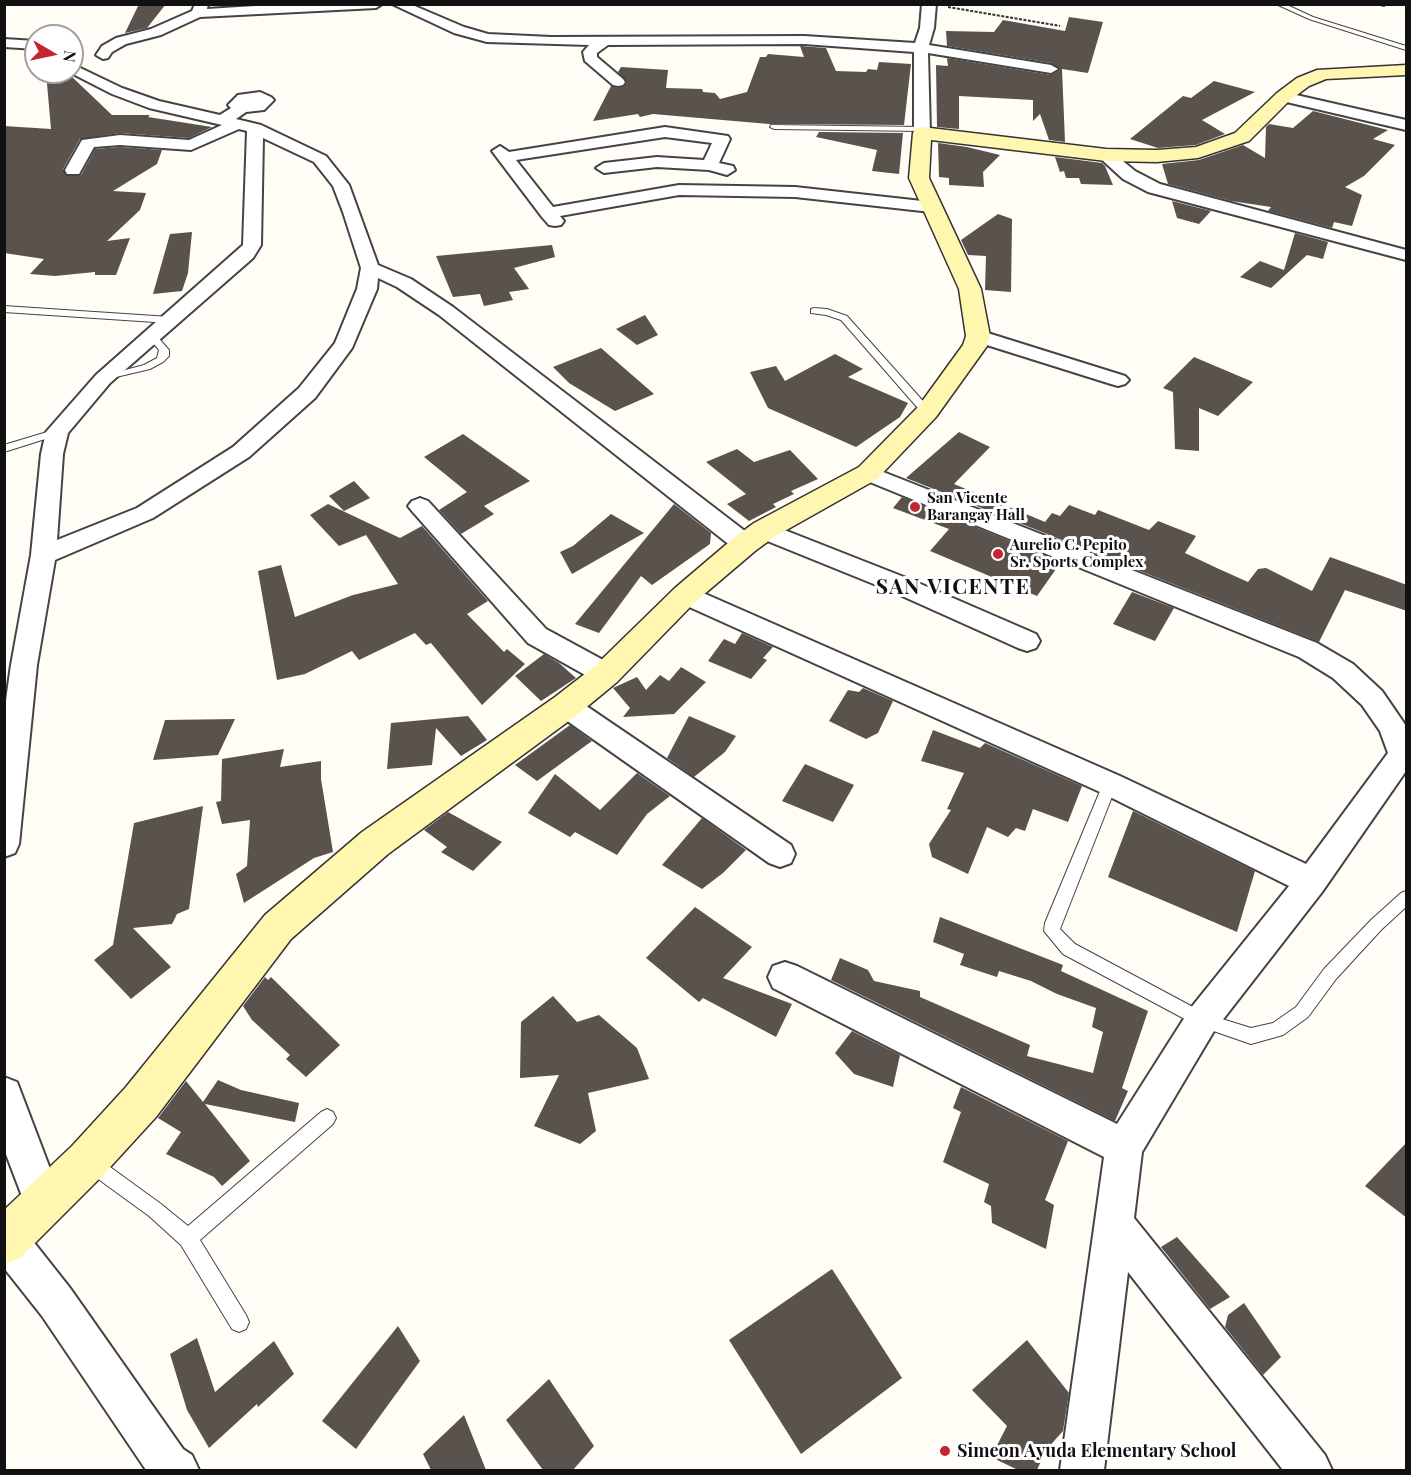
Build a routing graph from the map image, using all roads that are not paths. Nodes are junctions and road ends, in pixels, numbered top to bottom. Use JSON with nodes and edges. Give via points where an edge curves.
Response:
{"nodes":[{"id":1,"x":376,"y":4,"type":"edge"},
{"id":2,"x":398,"y":4,"type":"edge"},
{"id":3,"x":928,"y":4,"type":"edge"},
{"id":4,"x":1279,"y":4,"type":"edge"},
{"id":5,"x":1380,"y":4,"type":"edge"},
{"id":6,"x":1384,"y":4,"type":"edge"},
{"id":7,"x":200,"y":9,"type":"edge"},
{"id":8,"x":609,"y":40,"type":"junction"},
{"id":9,"x":4,"y":43,"type":"edge"},
{"id":10,"x":24,"y":44,"type":"edge"},
{"id":11,"x":921,"y":48,"type":"junction"},
{"id":12,"x":1407,"y":48,"type":"edge"},
{"id":13,"x":1051,"y":69,"type":"dead end"},
{"id":14,"x":1407,"y":70,"type":"edge"},
{"id":15,"x":84,"y":74,"type":"edge"},
{"id":16,"x":618,"y":81,"type":"dead end"},
{"id":17,"x":102,"y":83,"type":"junction"},
{"id":18,"x":1283,"y":97,"type":"junction"},
{"id":19,"x":240,"y":120,"type":"junction"},
{"id":20,"x":1407,"y":125,"type":"edge"},
{"id":21,"x":774,"y":127,"type":"dead end"},
{"id":22,"x":922,"y":131,"type":"junction"},
{"id":23,"x":586,"y":143,"type":"junction"},
{"id":24,"x":1106,"y":154,"type":"junction"},
{"id":25,"x":710,"y":165,"type":"junction"},
{"id":26,"x":604,"y":168,"type":"junction"},
{"id":27,"x":73,"y":170,"type":"dead end"},
{"id":28,"x":795,"y":192,"type":"junction"},
{"id":29,"x":624,"y":198,"type":"junction"},
{"id":30,"x":931,"y":207,"type":"junction"},
{"id":31,"x":1407,"y":255,"type":"edge"},
{"id":32,"x":370,"y":268,"type":"junction"},
{"id":33,"x":4,"y":309,"type":"edge"},
{"id":34,"x":814,"y":311,"type":"dead end"},
{"id":35,"x":170,"y":320,"type":"junction"},
{"id":36,"x":978,"y":336,"type":"junction"},
{"id":37,"x":1118,"y":380,"type":"dead end"},
{"id":38,"x":927,"y":412,"type":"junction"},
{"id":39,"x":57,"y":432,"type":"junction"},
{"id":40,"x":4,"y":449,"type":"edge"},
{"id":41,"x":868,"y":473,"type":"junction"},
{"id":42,"x":420,"y":506,"type":"dead end"},
{"id":43,"x":755,"y":537,"type":"junction"},
{"id":44,"x":43,"y":555,"type":"junction"},
{"id":45,"x":685,"y":595,"type":"junction"},
{"id":46,"x":1027,"y":641,"type":"dead end"},
{"id":47,"x":606,"y":674,"type":"junction"},
{"id":48,"x":566,"y":706,"type":"junction"},
{"id":49,"x":1405,"y":757,"type":"edge"},
{"id":50,"x":1110,"y":784,"type":"junction"},
{"id":51,"x":4,"y":844,"type":"edge"},
{"id":52,"x":780,"y":854,"type":"dead end"},
{"id":53,"x":1311,"y":882,"type":"junction"},
{"id":54,"x":1407,"y":898,"type":"edge"},
{"id":55,"x":785,"y":977,"type":"dead end"},
{"id":56,"x":1202,"y":1020,"type":"junction"},
{"id":57,"x":4,"y":1094,"type":"edge"},
{"id":58,"x":327,"y":1118,"type":"dead end"},
{"id":59,"x":1124,"y":1147,"type":"junction"},
{"id":60,"x":87,"y":1161,"type":"junction"},
{"id":61,"x":44,"y":1203,"type":"junction"},
{"id":62,"x":1114,"y":1224,"type":"junction"},
{"id":63,"x":188,"y":1238,"type":"junction"},
{"id":64,"x":6,"y":1241,"type":"edge"},
{"id":65,"x":239,"y":1322,"type":"dead end"},
{"id":66,"x":177,"y":1470,"type":"edge"},
{"id":67,"x":1082,"y":1470,"type":"edge"},
{"id":68,"x":1310,"y":1470,"type":"edge"}],
"edges":[{"from":1,"to":7,"type":"street"},
{"from":2,"to":8,"type":"street","via":[[487,38]]},
{"from":3,"to":11,"type":"street"},
{"from":4,"to":12,"type":"lane"},
{"from":5,"to":6,"type":"lane"},
{"from":7,"to":17,"type":"street","via":[[156,32],[107,49]]},
{"from":8,"to":11,"type":"street","via":[[804,40]]},
{"from":8,"to":16,"type":"street","via":[[598,44],[590,58]]},
{"from":9,"to":10,"type":"street"},
{"from":11,"to":13,"type":"street"},
{"from":11,"to":22,"type":"street"},
{"from":14,"to":18,"type":"street","via":[[1323,74],[1303,82]]},
{"from":15,"to":17,"type":"street"},
{"from":17,"to":19,"type":"street","via":[[154,105]]},
{"from":18,"to":20,"type":"street"},
{"from":18,"to":24,"type":"street","via":[[1242,137],[1198,152],[1157,156]]},
{"from":19,"to":27,"type":"street","via":[[191,145],[120,140],[88,143]]},
{"from":19,"to":32,"type":"street","via":[[320,159],[341,185]]},
{"from":19,"to":35,"type":"street","via":[[252,245]]},
{"from":21,"to":22,"type":"lane"},
{"from":22,"to":24,"type":"street"},
{"from":22,"to":30,"type":"street","via":[[919,178]]},
{"from":23,"to":25,"type":"street","via":[[658,132],[722,139]]},
{"from":23,"to":26,"type":"street"},
{"from":23,"to":29,"type":"street","via":[[503,154],[551,217]]},
{"from":24,"to":31,"type":"street","via":[[1129,176],[1154,188]]},
{"from":25,"to":26,"type":"street","via":[[657,162]]},
{"from":25,"to":28,"type":"street"},
{"from":26,"to":29,"type":"street"},
{"from":28,"to":29,"type":"street","via":[[673,191]]},
{"from":28,"to":30,"type":"street"},
{"from":30,"to":36,"type":"street","via":[[970,289]]},
{"from":32,"to":43,"type":"street","via":[[404,283],[446,311]]},
{"from":32,"to":44,"type":"street","via":[[345,344],[308,393],[249,444],[195,483],[145,513]]},
{"from":33,"to":35,"type":"lane"},
{"from":34,"to":38,"type":"lane","via":[[844,318]]},
{"from":35,"to":39,"type":"street","via":[[103,379]]},
{"from":36,"to":37,"type":"street"},
{"from":36,"to":38,"type":"street","via":[[975,346]]},
{"from":38,"to":41,"type":"street"},
{"from":39,"to":40,"type":"lane"},
{"from":39,"to":44,"type":"street"},
{"from":41,"to":43,"type":"street"},
{"from":41,"to":49,"type":"street","via":[[1308,650],[1343,671],[1372,698],[1393,727]]},
{"from":42,"to":47,"type":"street","via":[[537,636]]},
{"from":43,"to":45,"type":"street"},
{"from":43,"to":46,"type":"street","via":[[900,585]]},
{"from":44,"to":51,"type":"street","via":[[24,665]]},
{"from":45,"to":47,"type":"street"},
{"from":45,"to":50,"type":"street"},
{"from":47,"to":48,"type":"street"},
{"from":48,"to":52,"type":"street"},
{"from":48,"to":60,"type":"street","via":[[375,843],[278,927],[141,1102]]},
{"from":49,"to":53,"type":"street","via":[[1394,765]]},
{"from":50,"to":53,"type":"street"},
{"from":50,"to":56,"type":"lane","via":[[1052,931],[1069,949]]},
{"from":53,"to":56,"type":"street"},
{"from":54,"to":56,"type":"lane","via":[[1330,974],[1302,1012],[1277,1030],[1251,1036]]},
{"from":55,"to":59,"type":"street"},
{"from":56,"to":59,"type":"street"},
{"from":57,"to":61,"type":"street"},
{"from":58,"to":63,"type":"lane"},
{"from":59,"to":62,"type":"street"},
{"from":60,"to":61,"type":"street"},
{"from":60,"to":63,"type":"lane"},
{"from":61,"to":64,"type":"street"},
{"from":62,"to":67,"type":"street"},
{"from":62,"to":68,"type":"street"},
{"from":63,"to":65,"type":"lane"},
{"from":64,"to":66,"type":"street","via":[[56,1302],[168,1464]]}]}
